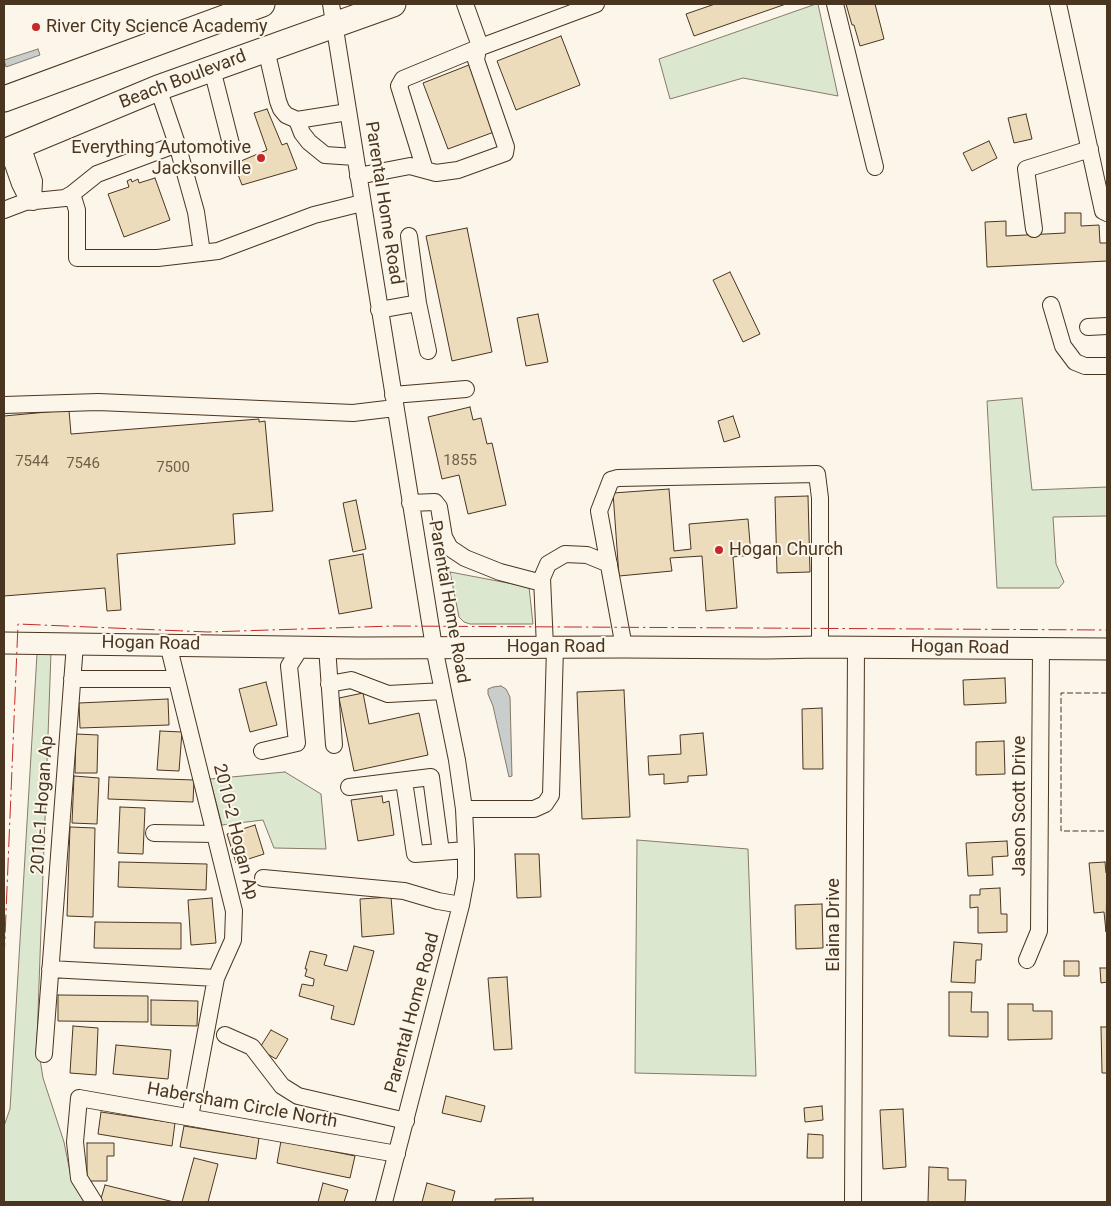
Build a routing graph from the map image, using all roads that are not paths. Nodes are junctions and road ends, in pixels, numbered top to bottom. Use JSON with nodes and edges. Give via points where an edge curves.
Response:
{"nodes":[{"id":1,"x":262,"y":4,"type":"edge"},
{"id":2,"x":393,"y":4,"type":"edge"},
{"id":3,"x":466,"y":4,"type":"edge"},
{"id":4,"x":596,"y":4,"type":"edge"},
{"id":5,"x":835,"y":4,"type":"edge"},
{"id":6,"x":1058,"y":4,"type":"edge"},
{"id":7,"x":332,"y":14,"type":"edge"},
{"id":8,"x":478,"y":48,"type":"junction"},
{"id":9,"x":266,"y":49,"type":"junction"},
{"id":10,"x":212,"y":69,"type":"junction"},
{"id":11,"x":158,"y":88,"type":"junction"},
{"id":12,"x":4,"y":99,"type":"edge"},
{"id":13,"x":348,"y":112,"type":"junction"},
{"id":14,"x":297,"y":120,"type":"junction"},
{"id":15,"x":177,"y":144,"type":"junction"},
{"id":16,"x":231,"y":144,"type":"dead end"},
{"id":17,"x":9,"y":146,"type":"edge"},
{"id":18,"x":1090,"y":149,"type":"junction"},
{"id":19,"x":355,"y":157,"type":"junction"},
{"id":20,"x":875,"y":167,"type":"dead end"},
{"id":21,"x":425,"y":170,"type":"junction"},
{"id":22,"x":358,"y":176,"type":"junction"},
{"id":23,"x":72,"y":194,"type":"junction"},
{"id":24,"x":33,"y":202,"type":"junction"},
{"id":25,"x":362,"y":203,"type":"junction"},
{"id":26,"x":4,"y":210,"type":"edge"},
{"id":27,"x":1107,"y":213,"type":"edge"},
{"id":28,"x":1034,"y":229,"type":"dead end"},
{"id":29,"x":408,"y":236,"type":"dead end"},
{"id":30,"x":202,"y":253,"type":"junction"},
{"id":31,"x":418,"y":303,"type":"junction"},
{"id":32,"x":1051,"y":305,"type":"dead end"},
{"id":33,"x":379,"y":310,"type":"junction"},
{"id":34,"x":1107,"y":326,"type":"edge"},
{"id":35,"x":1088,"y":327,"type":"dead end"},
{"id":36,"x":428,"y":351,"type":"dead end"},
{"id":37,"x":1107,"y":366,"type":"edge"},
{"id":38,"x":466,"y":389,"type":"dead end"},
{"id":39,"x":394,"y":401,"type":"junction"},
{"id":40,"x":4,"y":405,"type":"edge"},
{"id":41,"x":410,"y":503,"type":"junction"},
{"id":42,"x":608,"y":564,"type":"junction"},
{"id":43,"x":542,"y":583,"type":"junction"},
{"id":44,"x":4,"y":643,"type":"edge"},
{"id":45,"x":75,"y":644,"type":"junction"},
{"id":46,"x":168,"y":644,"type":"junction"},
{"id":47,"x":820,"y":646,"type":"junction"},
{"id":48,"x":301,"y":647,"type":"junction"},
{"id":49,"x":434,"y":647,"type":"junction"},
{"id":50,"x":550,"y":647,"type":"junction"},
{"id":51,"x":624,"y":647,"type":"junction"},
{"id":52,"x":856,"y":647,"type":"junction"},
{"id":53,"x":327,"y":648,"type":"junction"},
{"id":54,"x":1041,"y":650,"type":"junction"},
{"id":55,"x":1107,"y":650,"type":"edge"},
{"id":56,"x":72,"y":678,"type":"junction"},
{"id":57,"x":176,"y":679,"type":"junction"},
{"id":58,"x":329,"y":684,"type":"junction"},
{"id":59,"x":443,"y":691,"type":"junction"},
{"id":60,"x":334,"y":744,"type":"dead end"},
{"id":61,"x":262,"y":751,"type":"dead end"},
{"id":62,"x":404,"y":781,"type":"junction"},
{"id":63,"x":460,"y":782,"type":"junction"},
{"id":64,"x":349,"y":787,"type":"dead end"},
{"id":65,"x":433,"y":794,"type":"junction"},
{"id":66,"x":408,"y":804,"type":"junction"},
{"id":67,"x":464,"y":809,"type":"junction"},
{"id":68,"x":154,"y":833,"type":"dead end"},
{"id":69,"x":214,"y":834,"type":"junction"},
{"id":70,"x":466,"y":850,"type":"junction"},
{"id":71,"x":441,"y":852,"type":"junction"},
{"id":72,"x":263,"y":878,"type":"dead end"},
{"id":73,"x":461,"y":905,"type":"junction"},
{"id":74,"x":1028,"y":960,"type":"dead end"},
{"id":75,"x":50,"y":968,"type":"junction"},
{"id":76,"x":216,"y":978,"type":"junction"},
{"id":77,"x":225,"y":1035,"type":"dead end"},
{"id":78,"x":44,"y":1054,"type":"dead end"},
{"id":79,"x":190,"y":1117,"type":"junction"},
{"id":80,"x":406,"y":1121,"type":"junction"},
{"id":81,"x":397,"y":1154,"type":"junction"},
{"id":82,"x":94,"y":1202,"type":"edge"},
{"id":83,"x":384,"y":1202,"type":"edge"},
{"id":84,"x":853,"y":1202,"type":"edge"}],
"edges":[{"from":1,"to":12,"type":"highway"},
{"from":2,"to":7,"type":"highway","name":"Beach Boulevard"},
{"from":3,"to":8,"type":"street"},
{"from":4,"to":8,"type":"street"},
{"from":5,"to":20,"type":"street"},
{"from":6,"to":18,"type":"street"},
{"from":7,"to":9,"type":"highway","name":"Beach Boulevard"},
{"from":7,"to":13,"type":"street","name":"Parental Home Road"},
{"from":8,"to":21,"type":"street","via":[[403,79],[399,86]]},
{"from":8,"to":21,"type":"street","via":[[476,60],[506,147],[505,154],[458,170],[436,174]]},
{"from":9,"to":10,"type":"highway","name":"Beach Boulevard"},
{"from":9,"to":14,"type":"street","via":[[281,109]]},
{"from":10,"to":11,"type":"highway","name":"Beach Boulevard"},
{"from":10,"to":16,"type":"street"},
{"from":11,"to":15,"type":"street"},
{"from":11,"to":17,"type":"highway","name":"Beach Boulevard"},
{"from":13,"to":14,"type":"street"},
{"from":13,"to":19,"type":"street","name":"Parental Home Road"},
{"from":14,"to":19,"type":"street","via":[[309,142],[325,155]]},
{"from":15,"to":23,"type":"street","via":[[97,174]]},
{"from":15,"to":30,"type":"street","via":[[196,212]]},
{"from":17,"to":24,"type":"street","via":[[20,184]]},
{"from":18,"to":27,"type":"street","via":[[1103,211]]},
{"from":18,"to":28,"type":"street","via":[[1026,169]]},
{"from":19,"to":22,"type":"street","name":"Parental Home Road"},
{"from":21,"to":22,"type":"street","via":[[410,166]]},
{"from":22,"to":25,"type":"street","name":"Parental Home Road"},
{"from":23,"to":24,"type":"street"},
{"from":23,"to":30,"type":"street","via":[[77,210],[77,258],[158,258]]},
{"from":24,"to":26,"type":"street"},
{"from":25,"to":30,"type":"street"},
{"from":25,"to":33,"type":"street","name":"Parental Home Road"},
{"from":29,"to":31,"type":"street"},
{"from":31,"to":33,"type":"street"},
{"from":31,"to":36,"type":"street"},
{"from":32,"to":37,"type":"street","via":[[1063,346],[1075,362],[1085,366]]},
{"from":33,"to":39,"type":"street","name":"Parental Home Road"},
{"from":34,"to":35,"type":"street"},
{"from":38,"to":39,"type":"street"},
{"from":39,"to":40,"type":"street","via":[[353,413],[98,402]]},
{"from":39,"to":41,"type":"street","name":"Parental Home Road"},
{"from":41,"to":43,"type":"street","via":[[435,502],[439,507],[444,537],[450,548],[465,558],[500,572]]},
{"from":41,"to":49,"type":"street","name":"Parental Home Road"},
{"from":42,"to":43,"type":"street","via":[[587,555],[565,554],[548,564]]},
{"from":42,"to":47,"type":"street","via":[[599,511],[611,480],[817,474],[820,498]]},
{"from":42,"to":51,"type":"street"},
{"from":43,"to":50,"type":"street"},
{"from":44,"to":45,"type":"main road","name":"Hogan Road"},
{"from":45,"to":46,"type":"main road","name":"Hogan Road"},
{"from":45,"to":56,"type":"street","name":"2010-1 Hogan Ap"},
{"from":46,"to":48,"type":"main road","name":"Hogan Road"},
{"from":46,"to":57,"type":"street","name":"2010-2 Hogan Ap"},
{"from":47,"to":51,"type":"main road","name":"Hogan Road"},
{"from":47,"to":52,"type":"main road","name":"Hogan Road"},
{"from":48,"to":53,"type":"main road","name":"Hogan Road"},
{"from":48,"to":61,"type":"street","via":[[289,666],[297,743]]},
{"from":49,"to":50,"type":"main road","name":"Hogan Road"},
{"from":49,"to":53,"type":"main road","name":"Hogan Road"},
{"from":49,"to":59,"type":"street","name":"Parental Home Road"},
{"from":50,"to":51,"type":"main road","name":"Hogan Road"},
{"from":50,"to":67,"type":"street","via":[[550,795],[545,804],[534,809]]},
{"from":52,"to":54,"type":"main road","name":"Hogan Road"},
{"from":52,"to":84,"type":"street","name":"Elaina Drive"},
{"from":53,"to":58,"type":"street"},
{"from":54,"to":55,"type":"main road","name":"Hogan Road"},
{"from":54,"to":74,"type":"street","name":"Jason Scott Drive","via":[[1039,931]]},
{"from":56,"to":57,"type":"street"},
{"from":56,"to":75,"type":"street","name":"2010-1 Hogan Ap"},
{"from":57,"to":69,"type":"street","name":"2010-2 Hogan Ap"},
{"from":58,"to":59,"type":"street","via":[[352,680],[388,694]]},
{"from":58,"to":60,"type":"street"},
{"from":59,"to":63,"type":"street","name":"Parental Home Road"},
{"from":62,"to":64,"type":"street"},
{"from":62,"to":65,"type":"street","via":[[431,777]]},
{"from":62,"to":66,"type":"street"},
{"from":63,"to":65,"type":"street"},
{"from":63,"to":67,"type":"street","name":"Parental Home Road"},
{"from":65,"to":66,"type":"street"},
{"from":65,"to":71,"type":"street"},
{"from":66,"to":71,"type":"street","via":[[414,854]]},
{"from":67,"to":70,"type":"street","name":"Parental Home Road"},
{"from":68,"to":69,"type":"street"},
{"from":69,"to":76,"type":"street","name":"2010-2 Hogan Ap","via":[[234,911],[233,940]]},
{"from":70,"to":71,"type":"street"},
{"from":70,"to":73,"type":"street","name":"Parental Home Road","via":[[466,878]]},
{"from":72,"to":73,"type":"street","via":[[404,891]]},
{"from":73,"to":80,"type":"street","name":"Parental Home Road"},
{"from":75,"to":76,"type":"street"},
{"from":75,"to":78,"type":"street","name":"2010-1 Hogan Ap"},
{"from":76,"to":79,"type":"street","name":"2010-2 Hogan Ap"},
{"from":77,"to":80,"type":"street","via":[[252,1047],[282,1086],[298,1096]]},
{"from":79,"to":81,"type":"street","name":"Habersham Circle North"},
{"from":79,"to":82,"type":"street","name":"Habersham Circle North","via":[[79,1098],[75,1142],[80,1178]]},
{"from":80,"to":81,"type":"street","name":"Parental Home Road"},
{"from":81,"to":83,"type":"street","name":"Parental Home Road"}]}
